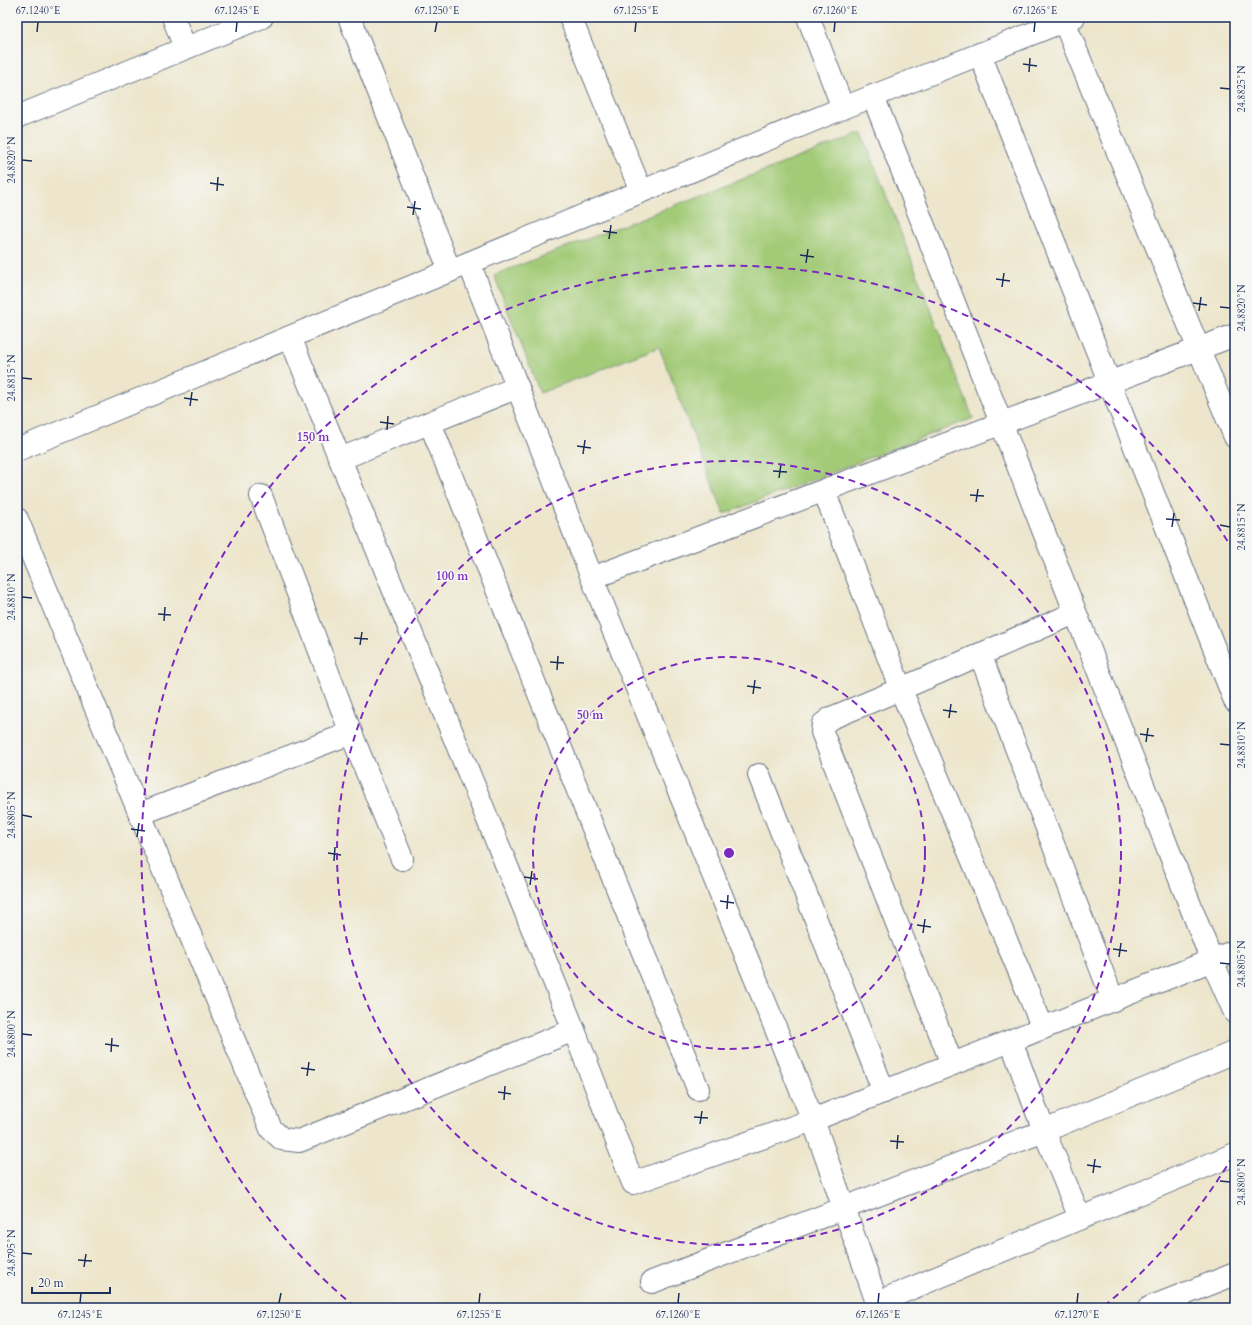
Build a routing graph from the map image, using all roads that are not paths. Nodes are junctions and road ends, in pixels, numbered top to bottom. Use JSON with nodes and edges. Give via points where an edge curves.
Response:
{"nodes":[{"id":1,"x":173,"y":17,"type":"edge"},
{"id":2,"x":262,"y":17,"type":"edge"},
{"id":3,"x":570,"y":17,"type":"edge"},
{"id":4,"x":808,"y":17,"type":"edge"},
{"id":5,"x":357,"y":19,"type":"edge"},
{"id":6,"x":1069,"y":19,"type":"edge"},
{"id":7,"x":185,"y":48,"type":"junction"},
{"id":8,"x":980,"y":54,"type":"junction"},
{"id":9,"x":873,"y":96,"type":"junction"},
{"id":10,"x":843,"y":108,"type":"junction"},
{"id":11,"x":17,"y":117,"type":"edge"},
{"id":12,"x":641,"y":192,"type":"junction"},
{"id":13,"x":460,"y":267,"type":"junction"},
{"id":14,"x":1235,"y":335,"type":"edge"},
{"id":15,"x":290,"y":337,"type":"junction"},
{"id":16,"x":1199,"y":349,"type":"junction"},
{"id":17,"x":1109,"y":383,"type":"junction"},
{"id":18,"x":518,"y":387,"type":"junction"},
{"id":19,"x":430,"y":423,"type":"junction"},
{"id":20,"x":1001,"y":424,"type":"junction"},
{"id":21,"x":1235,"y":437,"type":"edge"},
{"id":22,"x":17,"y":450,"type":"edge"},
{"id":23,"x":340,"y":459,"type":"junction"},
{"id":24,"x":824,"y":491,"type":"junction"},
{"id":25,"x":261,"y":496,"type":"dead end"},
{"id":26,"x":17,"y":519,"type":"edge"},
{"id":27,"x":592,"y":578,"type":"junction"},
{"id":28,"x":1075,"y":613,"type":"junction"},
{"id":29,"x":980,"y":654,"type":"junction"},
{"id":30,"x":901,"y":690,"type":"junction"},
{"id":31,"x":1235,"y":701,"type":"edge"},
{"id":32,"x":351,"y":734,"type":"junction"},
{"id":33,"x":759,"y":775,"type":"dead end"},
{"id":34,"x":140,"y":814,"type":"junction"},
{"id":35,"x":402,"y":859,"type":"dead end"},
{"id":36,"x":1235,"y":951,"type":"edge"},
{"id":37,"x":1212,"y":961,"type":"junction"},
{"id":38,"x":1113,"y":1000,"type":"junction"},
{"id":39,"x":1235,"y":1013,"type":"edge"},
{"id":40,"x":1043,"y":1028,"type":"junction"},
{"id":41,"x":574,"y":1030,"type":"junction"},
{"id":42,"x":1011,"y":1041,"type":"junction"},
{"id":43,"x":1235,"y":1052,"type":"edge"},
{"id":44,"x":952,"y":1064,"type":"junction"},
{"id":45,"x":698,"y":1089,"type":"dead end"},
{"id":46,"x":884,"y":1092,"type":"junction"},
{"id":47,"x":813,"y":1120,"type":"junction"},
{"id":48,"x":1044,"y":1131,"type":"junction"},
{"id":49,"x":1235,"y":1154,"type":"edge"},
{"id":50,"x":844,"y":1208,"type":"junction"},
{"id":51,"x":1080,"y":1218,"type":"junction"},
{"id":52,"x":1235,"y":1274,"type":"edge"},
{"id":53,"x":652,"y":1282,"type":"dead end"},
{"id":54,"x":878,"y":1305,"type":"edge"},
{"id":55,"x":1149,"y":1308,"type":"edge"}],
"edges":[{"from":1,"to":7,"type":"lane"},
{"from":2,"to":7,"type":"lane"},
{"from":3,"to":12,"type":"lane"},
{"from":4,"to":10,"type":"lane"},
{"from":5,"to":13,"type":"lane"},
{"from":6,"to":8,"type":"lane"},
{"from":6,"to":16,"type":"lane"},
{"from":7,"to":11,"type":"lane"},
{"from":8,"to":9,"type":"lane"},
{"from":8,"to":17,"type":"lane"},
{"from":9,"to":10,"type":"lane"},
{"from":9,"to":20,"type":"lane"},
{"from":10,"to":12,"type":"lane"},
{"from":12,"to":13,"type":"lane"},
{"from":13,"to":15,"type":"lane"},
{"from":13,"to":18,"type":"lane"},
{"from":14,"to":16,"type":"lane"},
{"from":15,"to":22,"type":"lane"},
{"from":15,"to":23,"type":"lane"},
{"from":16,"to":17,"type":"lane"},
{"from":16,"to":21,"type":"lane"},
{"from":17,"to":20,"type":"lane"},
{"from":17,"to":31,"type":"lane"},
{"from":18,"to":19,"type":"lane"},
{"from":18,"to":27,"type":"lane"},
{"from":19,"to":23,"type":"lane"},
{"from":19,"to":45,"type":"lane"},
{"from":20,"to":24,"type":"lane"},
{"from":20,"to":28,"type":"lane"},
{"from":23,"to":41,"type":"lane"},
{"from":24,"to":27,"type":"lane"},
{"from":24,"to":30,"type":"lane"},
{"from":25,"to":32,"type":"lane"},
{"from":26,"to":34,"type":"lane"},
{"from":27,"to":47,"type":"lane"},
{"from":28,"to":29,"type":"lane"},
{"from":28,"to":37,"type":"lane"},
{"from":29,"to":30,"type":"lane"},
{"from":29,"to":38,"type":"lane"},
{"from":30,"to":40,"type":"lane"},
{"from":30,"to":44,"type":"lane","via":[[831,718],[823,724],[822,732]]},
{"from":32,"to":34,"type":"lane"},
{"from":32,"to":35,"type":"lane"},
{"from":33,"to":46,"type":"lane"},
{"from":34,"to":41,"type":"lane","via":[[271,1129],[282,1139],[299,1141]]},
{"from":36,"to":37,"type":"lane"},
{"from":37,"to":38,"type":"lane"},
{"from":37,"to":39,"type":"lane"},
{"from":38,"to":40,"type":"lane"},
{"from":40,"to":42,"type":"lane"},
{"from":41,"to":47,"type":"lane","via":[[633,1183]]},
{"from":42,"to":44,"type":"lane"},
{"from":42,"to":48,"type":"lane"},
{"from":43,"to":48,"type":"lane"},
{"from":44,"to":46,"type":"lane"},
{"from":46,"to":47,"type":"lane"},
{"from":47,"to":50,"type":"lane"},
{"from":48,"to":50,"type":"lane"},
{"from":48,"to":51,"type":"lane"},
{"from":49,"to":51,"type":"lane"},
{"from":50,"to":53,"type":"lane"},
{"from":50,"to":54,"type":"lane"},
{"from":51,"to":54,"type":"lane"},
{"from":52,"to":55,"type":"lane"}]}
